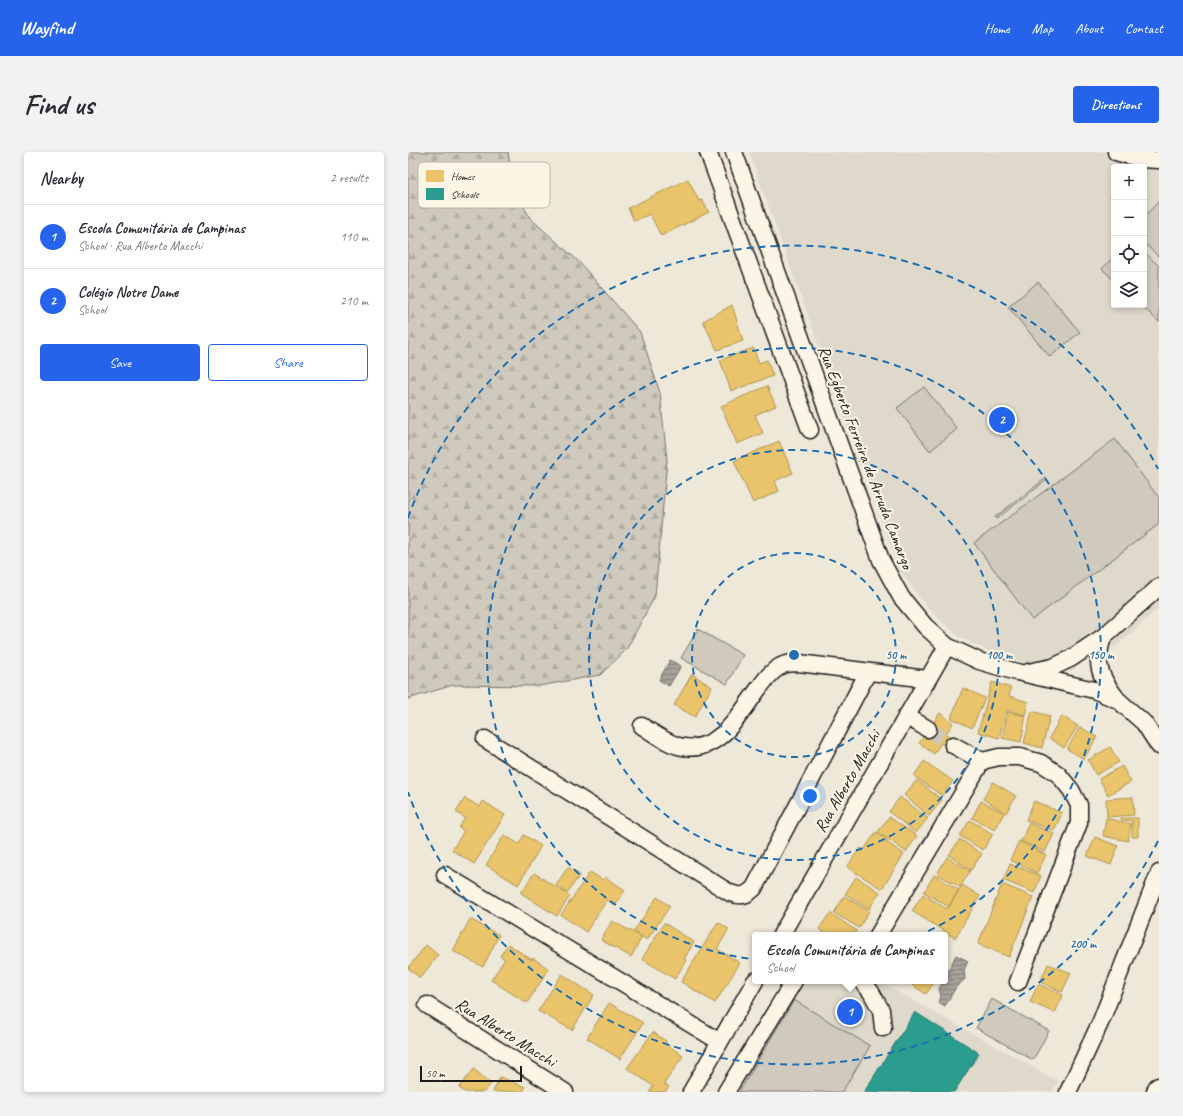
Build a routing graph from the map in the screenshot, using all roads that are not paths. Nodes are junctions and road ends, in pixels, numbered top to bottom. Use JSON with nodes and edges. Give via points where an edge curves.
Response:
{"nodes":[{"id":1,"x":708,"y":152,"type":"edge"},
{"id":2,"x":734,"y":152,"type":"edge"},
{"id":3,"x":1116,"y":152,"type":"edge"},
{"id":4,"x":1159,"y":160,"type":"edge"},
{"id":5,"x":810,"y":430,"type":"dead end"},
{"id":6,"x":1159,"y":587,"type":"edge"},
{"id":7,"x":1103,"y":637,"type":"junction"},
{"id":8,"x":947,"y":646,"type":"junction"},
{"id":9,"x":868,"y":672,"type":"junction"},
{"id":10,"x":1022,"y":674,"type":"junction"},
{"id":11,"x":927,"y":679,"type":"junction"},
{"id":12,"x":1118,"y":700,"type":"junction"},
{"id":13,"x":906,"y":716,"type":"junction"},
{"id":14,"x":642,"y":726,"type":"dead end"},
{"id":15,"x":928,"y":729,"type":"tunnel mouth"},
{"id":16,"x":485,"y":739,"type":"dead end"},
{"id":17,"x":953,"y":745,"type":"tunnel mouth"},
{"id":18,"x":1159,"y":746,"type":"edge"},
{"id":19,"x":982,"y":761,"type":"junction"},
{"id":20,"x":1159,"y":873,"type":"edge"},
{"id":21,"x":445,"y":875,"type":"dead end"},
{"id":22,"x":783,"y":932,"type":"edge"},
{"id":23,"x":880,"y":932,"type":"edge"},
{"id":24,"x":1018,"y":982,"type":"dead end"},
{"id":25,"x":753,"y":984,"type":"edge"},
{"id":26,"x":792,"y":984,"type":"edge"},
{"id":27,"x":864,"y":984,"type":"edge"},
{"id":28,"x":426,"y":1005,"type":"dead end"},
{"id":29,"x":883,"y":1028,"type":"dead end"},
{"id":30,"x":720,"y":1042,"type":"junction"},
{"id":31,"x":565,"y":1092,"type":"edge"},
{"id":32,"x":692,"y":1092,"type":"edge"},
{"id":33,"x":726,"y":1092,"type":"edge"},
{"id":34,"x":1068,"y":1092,"type":"edge"}],
"edges":[{"from":1,"to":5,"type":"street"},
{"from":2,"to":8,"type":"street","name":"Rua Egberto Ferreira de Arruda Camargo","via":[[881,560],[901,597],[925,626]]},
{"from":3,"to":4,"type":"street","via":[[1141,159]]},
{"from":6,"to":7,"type":"street"},
{"from":7,"to":10,"type":"street","via":[[1053,667]]},
{"from":7,"to":12,"type":"street","via":[[1099,672],[1106,686]]},
{"from":8,"to":10,"type":"street","name":"Rua Egberto Ferreira de Arruda Camargo","via":[[979,661]]},
{"from":8,"to":11,"type":"street","name":"Rua Alberto Macchi"},
{"from":9,"to":11,"type":"street"},
{"from":9,"to":14,"type":"street","via":[[799,663],[782,666],[768,676],[723,734],[706,745],[674,745]]},
{"from":9,"to":16,"type":"street","via":[[754,888],[748,894],[739,896],[730,894]]},
{"from":10,"to":12,"type":"street","name":"Rua Egberto Ferreira de Arruda Camargo","via":[[1094,690]]},
{"from":11,"to":13,"type":"street","name":"Rua Alberto Macchi"},
{"from":12,"to":18,"type":"street","name":"Rua Egberto Ferreira de Arruda Camargo","via":[[1144,724]]},
{"from":13,"to":15,"type":"street"},
{"from":13,"to":22,"type":"street","name":"Rua Alberto Macchi"},
{"from":17,"to":19,"type":"street"},
{"from":19,"to":23,"type":"street"},
{"from":19,"to":24,"type":"street","via":[[999,756],[1020,757],[1041,763],[1058,774],[1079,805],[1079,823]]},
{"from":20,"to":34,"type":"street","via":[[1101,1021]]},
{"from":21,"to":30,"type":"street"},
{"from":25,"to":30,"type":"street"},
{"from":26,"to":33,"type":"street"},
{"from":27,"to":29,"type":"street","via":[[881,1010]]},
{"from":28,"to":31,"type":"street","name":"Rua Alberto Macchi"},
{"from":30,"to":32,"type":"street"}]}
